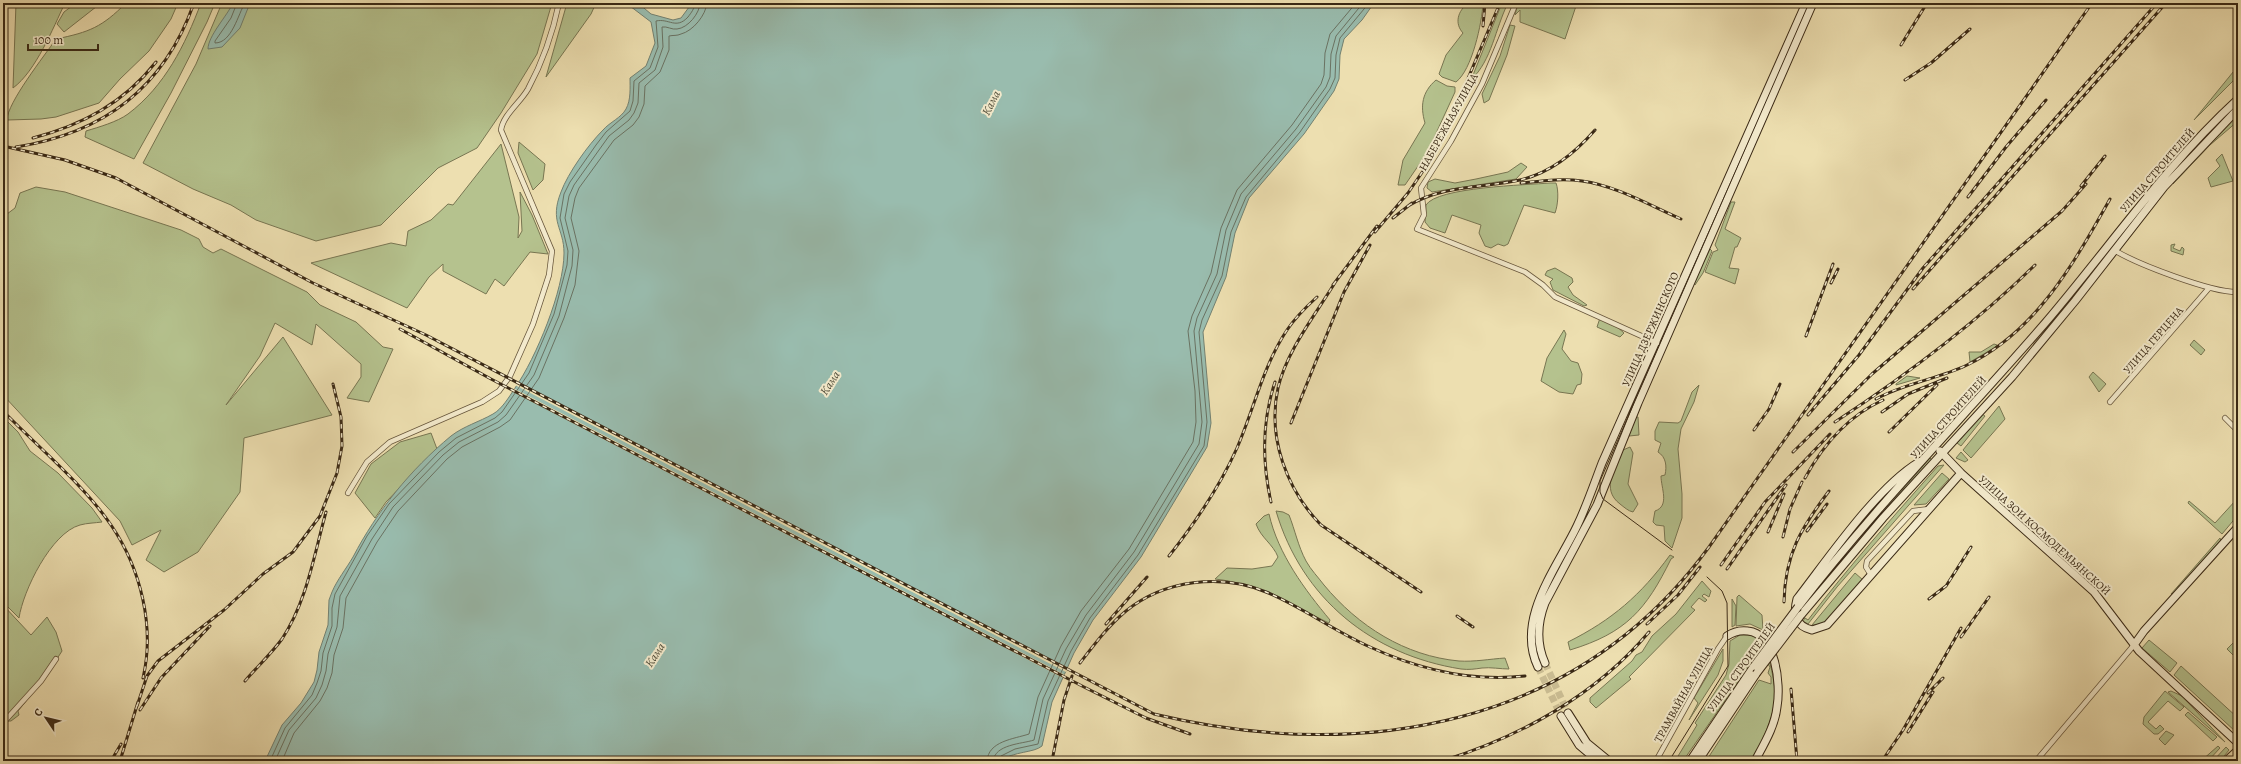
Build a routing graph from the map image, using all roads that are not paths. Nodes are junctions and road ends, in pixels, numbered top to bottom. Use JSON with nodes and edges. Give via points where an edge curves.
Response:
{"nodes":[{"id":1,"x":559,"y":3,"type":"edge"},
{"id":2,"x":1516,"y":3,"type":"edge"},
{"id":3,"x":1806,"y":3,"type":"edge"},
{"id":4,"x":1813,"y":3,"type":"edge"},
{"id":5,"x":2238,"y":99,"type":"edge"},
{"id":6,"x":2238,"y":109,"type":"edge"},
{"id":7,"x":2114,"y":250,"type":"junction"},
{"id":8,"x":2209,"y":288,"type":"junction"},
{"id":9,"x":2238,"y":292,"type":"edge"},
{"id":10,"x":1660,"y":345,"type":"junction"},
{"id":11,"x":2110,"y":402,"type":"dead end"},
{"id":12,"x":2225,"y":418,"type":"dead end"},
{"id":13,"x":2237,"y":429,"type":"edge"},
{"id":14,"x":1937,"y":446,"type":"junction"},
{"id":15,"x":1943,"y":454,"type":"junction"},
{"id":16,"x":1925,"y":458,"type":"junction"},
{"id":17,"x":1961,"y":473,"type":"junction"},
{"id":18,"x":348,"y":493,"type":"dead end"},
{"id":19,"x":1930,"y":509,"type":"junction"},
{"id":20,"x":2238,"y":528,"type":"edge"},
{"id":21,"x":1871,"y":575,"type":"junction"},
{"id":22,"x":1727,"y":636,"type":"joint"},
{"id":23,"x":2134,"y":645,"type":"junction"},
{"id":24,"x":56,"y":659,"type":"dead end"},
{"id":25,"x":1541,"y":665,"type":"tunnel mouth"},
{"id":26,"x":1750,"y":683,"type":"junction"},
{"id":27,"x":3,"y":723,"type":"edge"},
{"id":28,"x":2238,"y":742,"type":"edge"},
{"id":29,"x":2238,"y":750,"type":"edge"},
{"id":30,"x":2238,"y":758,"type":"edge"},
{"id":31,"x":1598,"y":761,"type":"edge"},
{"id":32,"x":1609,"y":761,"type":"edge"},
{"id":33,"x":1656,"y":761,"type":"edge"},
{"id":34,"x":1690,"y":761,"type":"edge"},
{"id":35,"x":1698,"y":761,"type":"edge"},
{"id":36,"x":1702,"y":761,"type":"edge"},
{"id":37,"x":1755,"y":761,"type":"edge"},
{"id":38,"x":2036,"y":761,"type":"edge"},
{"id":39,"x":2226,"y":761,"type":"edge"},
{"id":40,"x":2235,"y":761,"type":"edge"}],
"edges":[{"from":1,"to":18,"type":"street","via":[[532,82],[504,121],[501,130],[552,251],[550,275],[533,324],[510,376],[500,391],[475,405],[390,442],[367,462]]},
{"from":2,"to":10,"type":"street","name":"НАБЕРЕЖНАЯ УЛИЦА","via":[[1482,84],[1451,141],[1421,188],[1424,214],[1417,229],[1525,272],[1555,297]]},
{"from":3,"to":10,"type":"main road","name":"УЛИЦА ДЗЕРЖИНСКОГО"},
{"from":4,"to":10,"type":"main road","name":"УЛИЦА ДЗЕРЖИНСКОГО"},
{"from":5,"to":14,"type":"main road","name":"УЛИЦА СТРОИТЕЛЕЙ","via":[[2162,180],[2052,315]]},
{"from":6,"to":7,"type":"main road","name":"УЛИЦА СТРОИТЕЛЕЙ","via":[[2185,163]]},
{"from":7,"to":8,"type":"street"},
{"from":7,"to":15,"type":"main road","name":"УЛИЦА СТРОИТЕЛЕЙ","via":[[2030,356]]},
{"from":8,"to":9,"type":"street"},
{"from":8,"to":11,"type":"street","name":"УЛИЦА ГЕРЦЕНА"},
{"from":10,"to":25,"type":"main road","name":"УЛИЦА ДЗЕРЖИНСКОГО","via":[[1602,463],[1580,520],[1536,610],[1530,642]]},
{"from":12,"to":13,"type":"street"},
{"from":14,"to":15,"type":"main road","name":"УЛИЦА ЗОИ КОСМОДЕМЬЯНСКОЙ"},
{"from":14,"to":16,"type":"main road","name":"УЛИЦА СТРОИТЕЛЕЙ"},
{"from":15,"to":17,"type":"main road","name":"УЛИЦА ЗОИ КОСМОДЕМЬЯНСКОЙ"},
{"from":15,"to":26,"type":"main road","name":"УЛИЦА СТРОИТЕЛЕЙ","bridge":true,"via":[[1801,615]]},
{"from":16,"to":21,"type":"main road","via":[[1896,481],[1825,563],[1797,599],[1794,614],[1796,619],[1812,630],[1827,625]]},
{"from":16,"to":34,"type":"main road","name":"УЛИЦА СТРОИТЕЛЕЙ","bridge":true,"via":[[1798,607],[1754,666]]},
{"from":17,"to":19,"type":"main road"},
{"from":17,"to":23,"type":"main road","name":"УЛИЦА ЗОИ КОСМОДЕМЬЯНСКОЙ","via":[[2094,592]]},
{"from":19,"to":21,"type":"main road"},
{"from":19,"to":21,"type":"street","via":[[1913,511],[1867,561],[1866,567]]},
{"from":20,"to":23,"type":"main road"},
{"from":22,"to":33,"type":"street","name":"ТРАМВАЙНАЯ УЛИЦА"},
{"from":22,"to":37,"type":"main road","via":[[1744,630],[1758,634],[1768,644],[1773,660],[1778,689],[1776,712],[1770,732]]},
{"from":23,"to":28,"type":"main road","name":"УЛИЦА ЗОИ КОСМОДЕМЬЯНСКОЙ"},
{"from":23,"to":38,"type":"street"},
{"from":24,"to":27,"type":"street","via":[[41,681]]},
{"from":26,"to":35,"type":"main road","name":"УЛИЦА СТРОИТЕЛЕЙ"},
{"from":26,"to":36,"type":"main road","via":[[1737,709]]},
{"from":29,"to":39,"type":"main road"},
{"from":30,"to":40,"type":"main road"},
{"from":31,"to":32,"type":"main road","via":[[1579,745],[1565,714],[1587,743]]}]}
